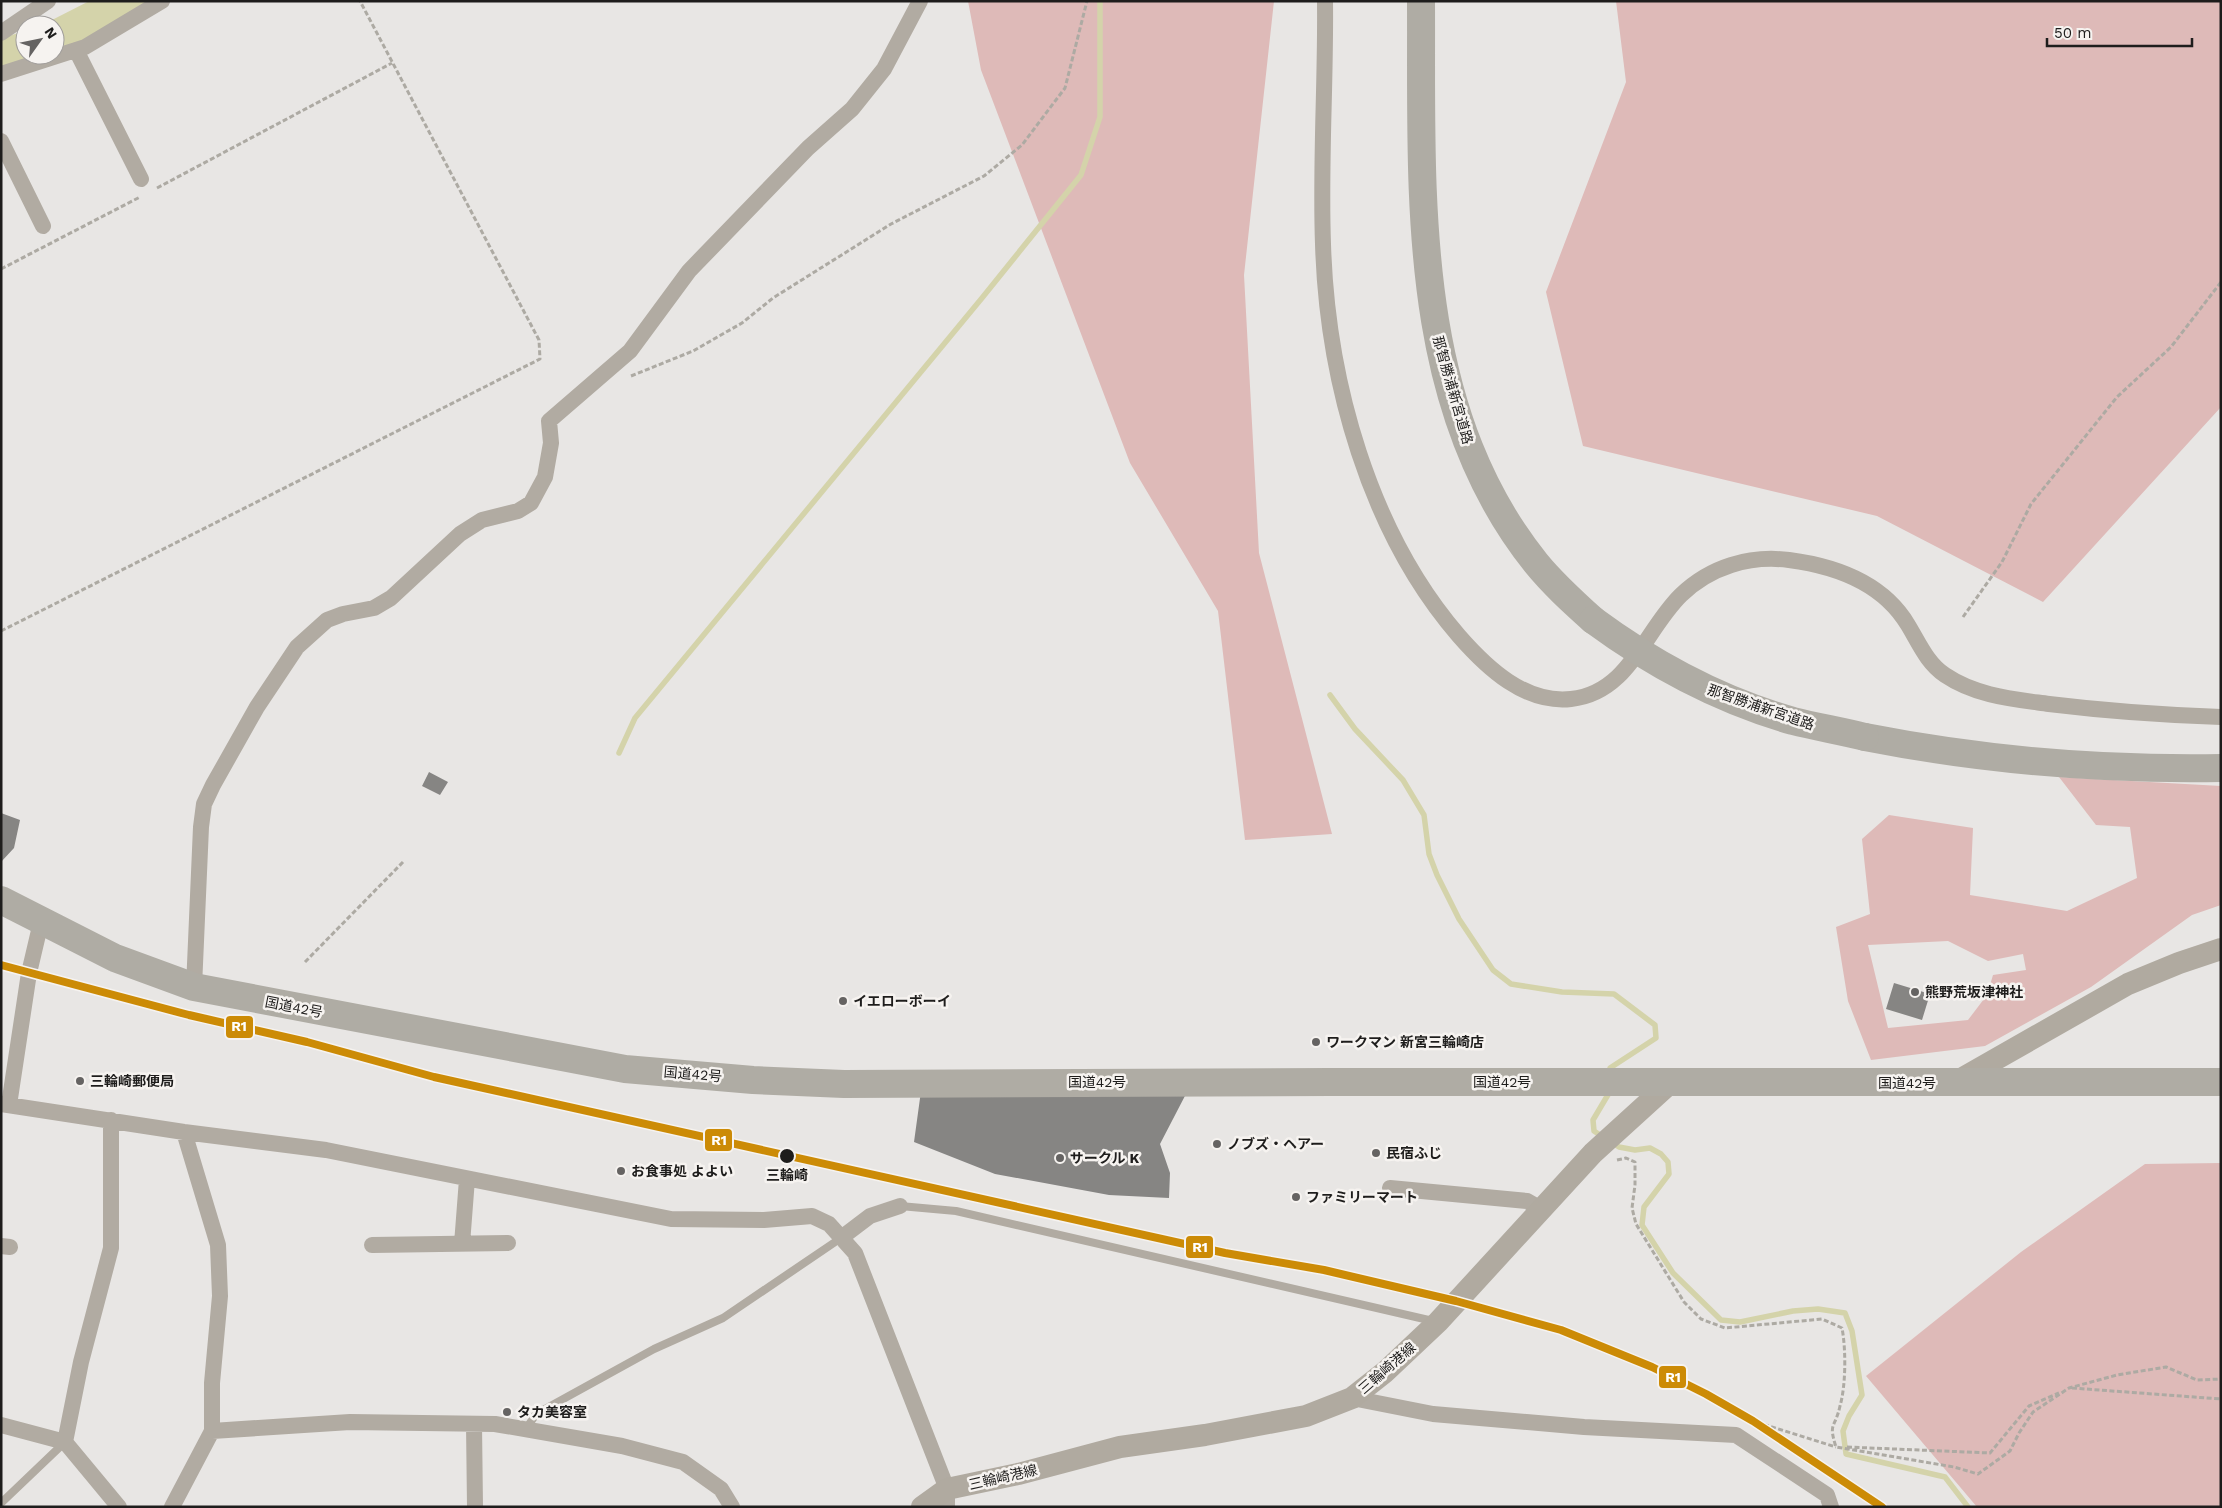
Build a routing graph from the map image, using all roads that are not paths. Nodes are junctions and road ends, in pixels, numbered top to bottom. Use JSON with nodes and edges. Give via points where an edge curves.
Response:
{"nodes":[{"id":1,"x":48,"y":1,"type":"edge"},
{"id":2,"x":162,"y":1,"type":"edge"},
{"id":3,"x":920,"y":1,"type":"edge"},
{"id":4,"x":1325,"y":1,"type":"edge"},
{"id":5,"x":1421,"y":1,"type":"edge"},
{"id":6,"x":1,"y":33,"type":"edge"},
{"id":7,"x":76,"y":50,"type":"junction"},
{"id":8,"x":1,"y":74,"type":"edge"},
{"id":9,"x":1,"y":141,"type":"edge"},
{"id":10,"x":146,"y":185,"type":"road end"},
{"id":11,"x":44,"y":226,"type":"dead end"},
{"id":12,"x":2221,"y":717,"type":"edge"},
{"id":13,"x":2221,"y":768,"type":"edge"},
{"id":14,"x":1,"y":900,"type":"edge"},
{"id":15,"x":41,"y":922,"type":"junction"},
{"id":16,"x":2221,"y":949,"type":"edge"},
{"id":17,"x":194,"y":987,"type":"junction"},
{"id":18,"x":2221,"y":1082,"type":"edge"},
{"id":19,"x":1670,"y":1083,"type":"junction"},
{"id":20,"x":1954,"y":1083,"type":"junction"},
{"id":21,"x":5,"y":1105,"type":"edge"},
{"id":22,"x":111,"y":1120,"type":"junction"},
{"id":23,"x":184,"y":1132,"type":"junction"},
{"id":24,"x":468,"y":1179,"type":"junction"},
{"id":25,"x":1390,"y":1188,"type":"dead end"},
{"id":26,"x":900,"y":1206,"type":"joint"},
{"id":27,"x":1541,"y":1208,"type":"junction"},
{"id":28,"x":841,"y":1238,"type":"junction"},
{"id":29,"x":508,"y":1243,"type":"dead end"},
{"id":30,"x":462,"y":1244,"type":"junction"},
{"id":31,"x":372,"y":1245,"type":"dead end"},
{"id":32,"x":1438,"y":1322,"type":"junction"},
{"id":33,"x":1352,"y":1398,"type":"junction"},
{"id":34,"x":474,"y":1424,"type":"junction"},
{"id":35,"x":1,"y":1426,"type":"edge"},
{"id":36,"x":526,"y":1429,"type":"junction"},
{"id":37,"x":212,"y":1431,"type":"junction"},
{"id":38,"x":65,"y":1442,"type":"junction"},
{"id":39,"x":947,"y":1498,"type":"edge"},
{"id":40,"x":1,"y":1503,"type":"edge"},
{"id":41,"x":119,"y":1507,"type":"edge"},
{"id":42,"x":172,"y":1507,"type":"edge"},
{"id":43,"x":475,"y":1507,"type":"edge"},
{"id":44,"x":732,"y":1507,"type":"edge"},
{"id":45,"x":922,"y":1507,"type":"edge"},
{"id":46,"x":1831,"y":1507,"type":"edge"}],
"edges":[{"from":1,"to":6,"type":"street"},
{"from":2,"to":7,"type":"street"},
{"from":3,"to":17,"type":"street","via":[[884,69],[852,109],[808,148],[688,271],[630,351],[549,421],[551,443],[545,477],[531,503],[518,512],[482,520],[460,534],[391,598],[374,608],[328,620],[296,647],[257,707],[204,804]]},
{"from":4,"to":12,"type":"street","via":[[1323,246],[1328,315],[1343,398],[1357,450],[1382,511],[1418,582],[1445,620],[1489,666],[1534,696],[1571,699],[1593,692],[1622,675],[1679,597],[1700,580],[1733,564],[1757,559],[1783,559],[1835,569],[1884,595],[1905,619],[1926,657],[1941,673],[1967,688],[2000,697],[2095,710]]},
{"from":5,"to":13,"type":"highway","name":"那智勝浦新宮道路","bridge":true,"via":[[1426,257],[1443,364],[1455,409],[1489,492],[1537,564],[1564,594],[1592,620],[1673,673],[1723,697],[1793,721],[1928,749],[2040,763]]},
{"from":7,"to":8,"type":"street"},
{"from":7,"to":10,"type":"street"},
{"from":9,"to":11,"type":"street"},
{"from":14,"to":15,"type":"highway","name":"国道42号"},
{"from":15,"to":17,"type":"highway","name":"国道42号","via":[[115,958]]},
{"from":15,"to":21,"type":"street"},
{"from":16,"to":20,"type":"main road","via":[[2128,984]]},
{"from":17,"to":19,"type":"highway","name":"国道42号","via":[[625,1069],[753,1080],[844,1084]]},
{"from":18,"to":20,"type":"highway","name":"国道42号"},
{"from":19,"to":20,"type":"highway","name":"国道42号"},
{"from":19,"to":27,"type":"main road","name":"三輪崎港線","via":[[1625,1122],[1600,1158]]},
{"from":21,"to":22,"type":"street"},
{"from":22,"to":23,"type":"street"},
{"from":22,"to":38,"type":"street","via":[[110,1248]]},
{"from":23,"to":24,"type":"street","via":[[326,1150]]},
{"from":23,"to":37,"type":"street","via":[[218,1245],[220,1296],[212,1383]]},
{"from":24,"to":28,"type":"street","via":[[671,1219],[764,1220],[812,1216],[829,1224]]},
{"from":24,"to":30,"type":"street"},
{"from":25,"to":27,"type":"street","via":[[1527,1200]]},
{"from":26,"to":28,"type":"street","via":[[870,1216]]},
{"from":26,"to":32,"type":"lane","via":[[956,1211]]},
{"from":27,"to":32,"type":"main road","name":"三輪崎港線"},
{"from":28,"to":36,"type":"lane","via":[[723,1318],[654,1349],[536,1414]]},
{"from":28,"to":39,"type":"street","via":[[855,1253]]},
{"from":29,"to":30,"type":"street"},
{"from":30,"to":31,"type":"street"},
{"from":32,"to":33,"type":"main road","name":"三輪崎港線"},
{"from":33,"to":39,"type":"main road","name":"三輪崎港線","via":[[1306,1416],[1120,1447],[1018,1474]]},
{"from":33,"to":46,"type":"street","via":[[1433,1414],[1736,1435],[1827,1495]]},
{"from":34,"to":36,"type":"street"},
{"from":34,"to":37,"type":"street","via":[[350,1422]]},
{"from":34,"to":43,"type":"street"},
{"from":35,"to":38,"type":"street"},
{"from":36,"to":44,"type":"street","via":[[622,1446],[683,1462],[721,1489]]},
{"from":37,"to":42,"type":"street"},
{"from":38,"to":40,"type":"lane"},
{"from":38,"to":41,"type":"street"},
{"from":39,"to":45,"type":"main road","name":"三輪崎港線"}]}
